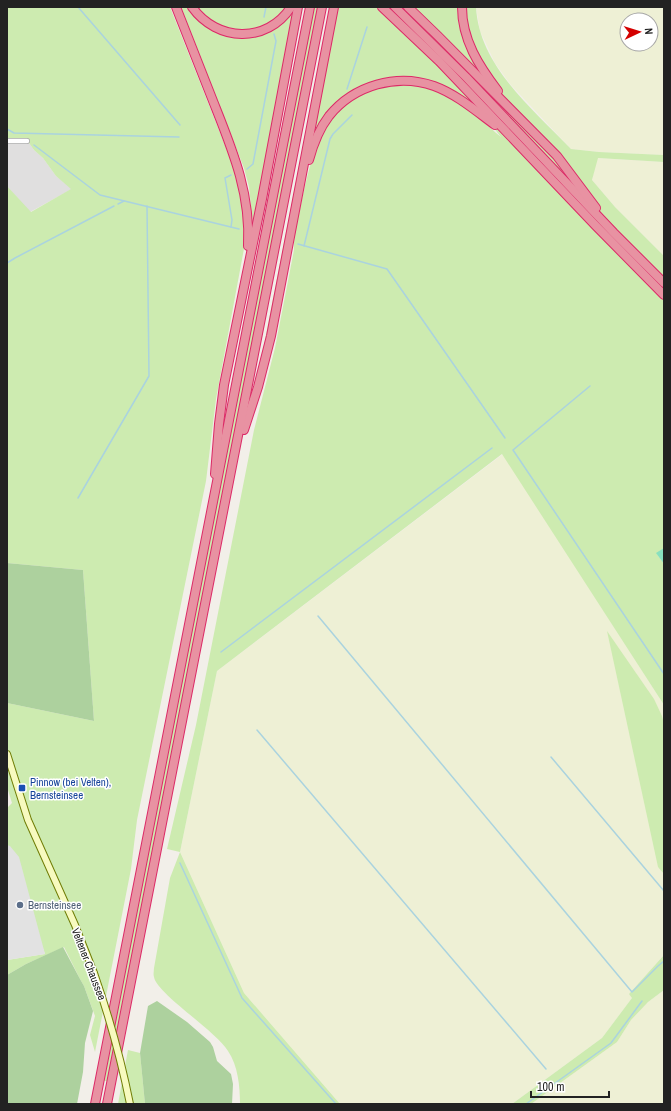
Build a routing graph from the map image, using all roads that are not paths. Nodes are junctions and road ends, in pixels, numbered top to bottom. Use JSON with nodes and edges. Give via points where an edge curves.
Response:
{"nodes":[{"id":1,"x":176,"y":7,"type":"edge"},
{"id":2,"x":192,"y":7,"type":"edge"},
{"id":3,"x":291,"y":7,"type":"edge"},
{"id":4,"x":298,"y":7,"type":"edge"},
{"id":5,"x":310,"y":7,"type":"edge"},
{"id":6,"x":322,"y":7,"type":"edge"},
{"id":7,"x":334,"y":7,"type":"edge"},
{"id":8,"x":382,"y":7,"type":"edge"},
{"id":9,"x":395,"y":7,"type":"edge"},
{"id":10,"x":408,"y":7,"type":"edge"},
{"id":11,"x":462,"y":7,"type":"edge"},
{"id":12,"x":512,"y":111,"type":"junction"},
{"id":13,"x":512,"y":138,"type":"junction"},
{"id":14,"x":7,"y":140,"type":"edge"},
{"id":15,"x":27,"y":141,"type":"dead end"},
{"id":16,"x":293,"y":221,"type":"junction"},
{"id":17,"x":614,"y":233,"type":"junction"},
{"id":18,"x":664,"y":283,"type":"edge"},
{"id":19,"x":664,"y":295,"type":"edge"},
{"id":20,"x":239,"y":312,"type":"junction"},
{"id":21,"x":234,"y":457,"type":"junction"},
{"id":22,"x":212,"y":508,"type":"junction"},
{"id":23,"x":7,"y":754,"type":"edge"},
{"id":24,"x":95,"y":1104,"type":"edge"},
{"id":25,"x":107,"y":1104,"type":"edge"},
{"id":26,"x":130,"y":1104,"type":"edge"}],
"edges":[{"from":1,"to":20,"type":"highway","via":[[238,163],[244,190],[248,239]]},
{"from":2,"to":3,"type":"highway","via":[[202,19],[214,27],[238,34],[252,33],[270,27]]},
{"from":4,"to":20,"type":"highway"},
{"from":5,"to":22,"type":"highway"},
{"from":6,"to":21,"type":"highway"},
{"from":7,"to":16,"type":"highway"},
{"from":8,"to":13,"type":"highway","via":[[439,61]]},
{"from":9,"to":17,"type":"highway","via":[[436,46]]},
{"from":10,"to":12,"type":"highway"},
{"from":11,"to":12,"type":"highway","via":[[467,40],[476,60]]},
{"from":12,"to":17,"type":"highway","via":[[560,160]]},
{"from":13,"to":16,"type":"highway","via":[[461,100],[434,86],[406,81],[372,86],[342,103],[321,129],[311,151]]},
{"from":13,"to":19,"type":"highway"},
{"from":14,"to":15,"type":"street"},
{"from":16,"to":21,"type":"highway","via":[[262,374]]},
{"from":17,"to":18,"type":"highway"},
{"from":20,"to":22,"type":"highway","via":[[221,404]]},
{"from":21,"to":25,"type":"highway"},
{"from":22,"to":24,"type":"highway"},
{"from":23,"to":26,"type":"main road","name":"Veltener Chaussee","bridge":true,"via":[[24,810],[94,973],[108,1013]]}]}
